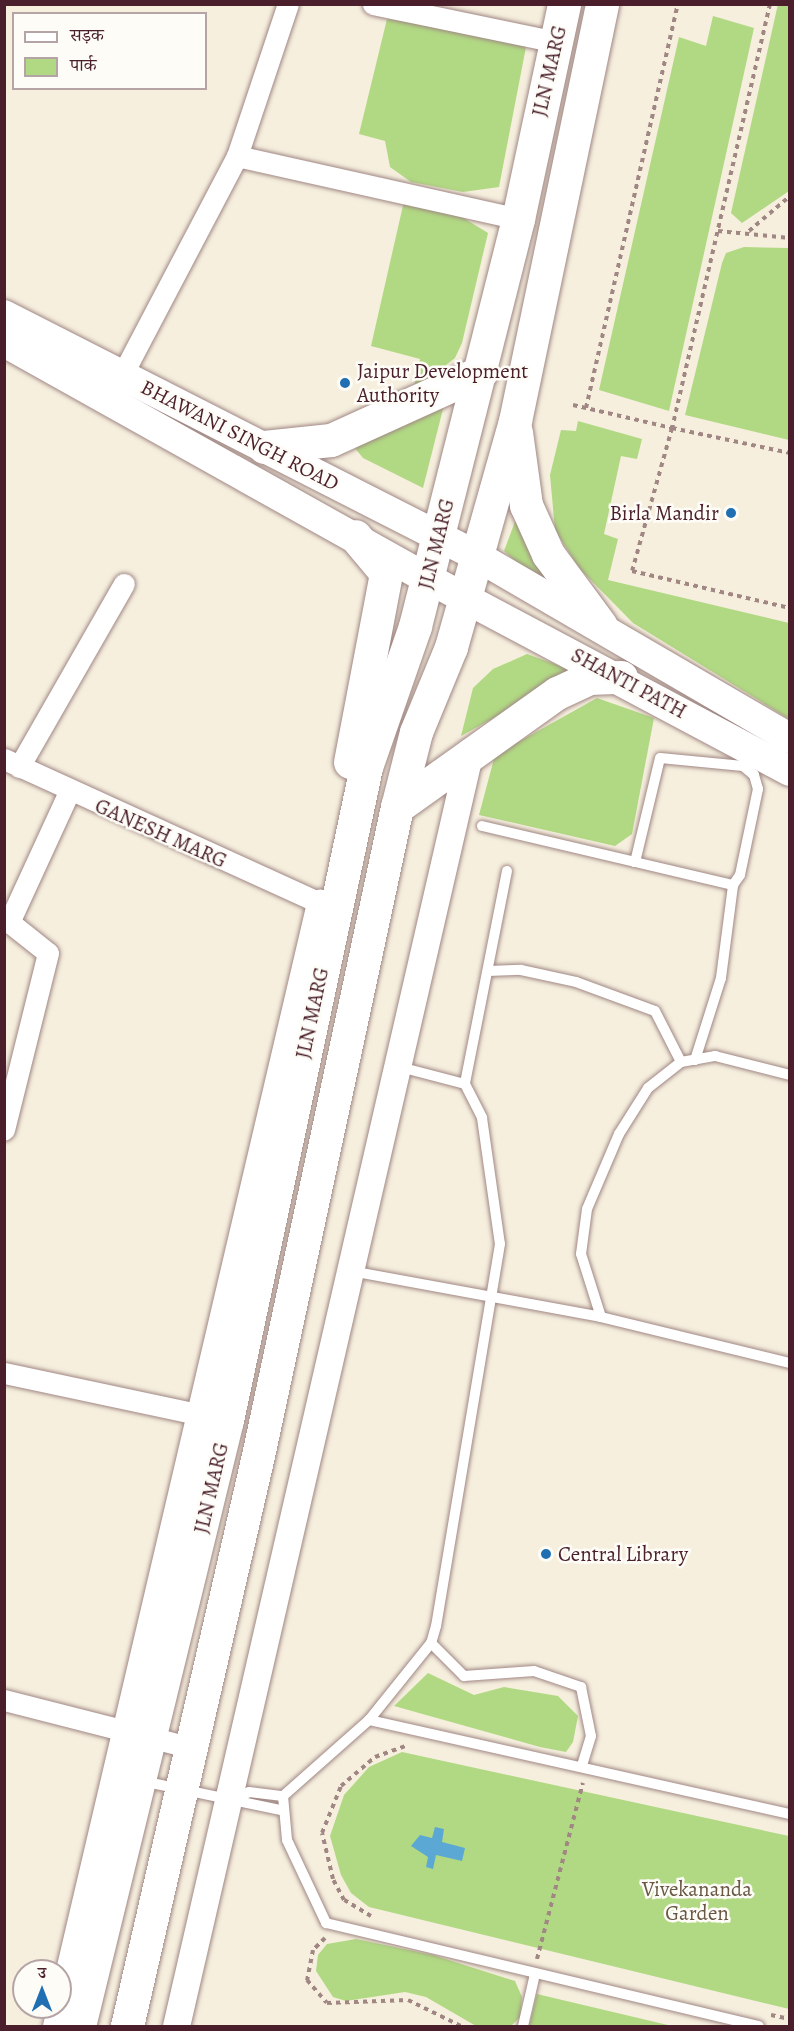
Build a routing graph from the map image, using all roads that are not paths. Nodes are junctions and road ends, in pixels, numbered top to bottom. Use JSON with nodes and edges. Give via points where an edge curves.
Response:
{"nodes":[{"id":1,"x":288,"y":4,"type":"edge"},
{"id":2,"x":373,"y":4,"type":"edge"},
{"id":3,"x":564,"y":4,"type":"edge"},
{"id":4,"x":602,"y":4,"type":"edge"},
{"id":5,"x":556,"y":42,"type":"junction"},
{"id":6,"x":237,"y":156,"type":"junction"},
{"id":7,"x":519,"y":219,"type":"junction"},
{"id":8,"x":4,"y":315,"type":"edge"},
{"id":9,"x":6,"y":346,"type":"edge"},
{"id":10,"x":481,"y":372,"type":"junction"},
{"id":11,"x":122,"y":375,"type":"junction"},
{"id":12,"x":514,"y":422,"type":"junction"},
{"id":13,"x":264,"y":447,"type":"junction"},
{"id":14,"x":437,"y":534,"type":"junction"},
{"id":15,"x":355,"y":536,"type":"junction"},
{"id":16,"x":475,"y":555,"type":"junction"},
{"id":17,"x":427,"y":578,"type":"junction"},
{"id":18,"x":124,"y":584,"type":"dead end"},
{"id":19,"x":465,"y":599,"type":"junction"},
{"id":20,"x":601,"y":627,"type":"junction"},
{"id":21,"x":621,"y":677,"type":"junction"},
{"id":22,"x":789,"y":738,"type":"edge"},
{"id":23,"x":470,"y":751,"type":"junction"},
{"id":24,"x":12,"y":763,"type":"edge"},
{"id":25,"x":789,"y":771,"type":"edge"},
{"id":26,"x":69,"y":792,"type":"junction"},
{"id":27,"x":397,"y":807,"type":"junction"},
{"id":28,"x":482,"y":826,"type":"dead end"},
{"id":29,"x":635,"y":861,"type":"junction"},
{"id":30,"x":507,"y":872,"type":"dead end"},
{"id":31,"x":733,"y":885,"type":"junction"},
{"id":32,"x":326,"y":909,"type":"junction"},
{"id":33,"x":8,"y":918,"type":"edge"},
{"id":34,"x":488,"y":971,"type":"junction"},
{"id":35,"x":695,"y":1059,"type":"junction"},
{"id":36,"x":681,"y":1062,"type":"junction"},
{"id":37,"x":400,"y":1067,"type":"junction"},
{"id":38,"x":789,"y":1075,"type":"edge"},
{"id":39,"x":465,"y":1084,"type":"junction"},
{"id":40,"x":4,"y":1130,"type":"edge"},
{"id":41,"x":351,"y":1271,"type":"junction"},
{"id":42,"x":488,"y":1299,"type":"junction"},
{"id":43,"x":601,"y":1317,"type":"junction"},
{"id":44,"x":789,"y":1362,"type":"edge"},
{"id":45,"x":4,"y":1373,"type":"edge"},
{"id":46,"x":213,"y":1417,"type":"junction"},
{"id":47,"x":431,"y":1643,"type":"junction"},
{"id":48,"x":4,"y":1700,"type":"edge"},
{"id":49,"x":369,"y":1720,"type":"junction"},
{"id":50,"x":140,"y":1736,"type":"junction"},
{"id":51,"x":193,"y":1748,"type":"junction"},
{"id":52,"x":582,"y":1765,"type":"junction"},
{"id":53,"x":142,"y":1781,"type":"junction"},
{"id":54,"x":180,"y":1788,"type":"junction"},
{"id":55,"x":233,"y":1796,"type":"junction"},
{"id":56,"x":283,"y":1796,"type":"junction"},
{"id":57,"x":281,"y":1810,"type":"junction"},
{"id":58,"x":789,"y":1814,"type":"edge"},
{"id":59,"x":535,"y":1974,"type":"junction"},
{"id":60,"x":56,"y":2026,"type":"edge"},
{"id":61,"x":79,"y":2026,"type":"edge"},
{"id":62,"x":127,"y":2026,"type":"edge"},
{"id":63,"x":176,"y":2026,"type":"edge"},
{"id":64,"x":523,"y":2026,"type":"edge"},
{"id":65,"x":759,"y":2026,"type":"edge"}],
"edges":[{"from":1,"to":6,"type":"street"},
{"from":2,"to":5,"type":"street"},
{"from":3,"to":5,"type":"main road","name":"JLN MARG"},
{"from":4,"to":12,"type":"main road","name":"JLN MARG"},
{"from":5,"to":7,"type":"main road","name":"JLN MARG"},
{"from":6,"to":7,"type":"street"},
{"from":6,"to":11,"type":"street"},
{"from":7,"to":10,"type":"main road","name":"JLN MARG"},
{"from":8,"to":11,"type":"main road","name":"BHAWANI SINGH ROAD"},
{"from":9,"to":15,"type":"main road","name":"BHAWANI SINGH ROAD"},
{"from":10,"to":13,"type":"main road","via":[[331,440]]},
{"from":10,"to":14,"type":"main road","name":"JLN MARG"},
{"from":11,"to":13,"type":"main road","name":"BHAWANI SINGH ROAD"},
{"from":12,"to":16,"type":"main road","name":"JLN MARG"},
{"from":12,"to":20,"type":"main road","via":[[526,505],[548,554]]},
{"from":13,"to":14,"type":"main road","name":"BHAWANI SINGH ROAD"},
{"from":14,"to":16,"type":"main road","name":"BHAWANI SINGH ROAD"},
{"from":14,"to":17,"type":"main road","name":"JLN MARG"},
{"from":15,"to":17,"type":"main road","name":"BHAWANI SINGH ROAD"},
{"from":15,"to":32,"type":"main road","via":[[386,573],[384,600]]},
{"from":16,"to":19,"type":"main road","name":"JLN MARG"},
{"from":16,"to":20,"type":"main road","name":"BHAWANI SINGH ROAD"},
{"from":17,"to":19,"type":"main road","name":"BHAWANI SINGH ROAD"},
{"from":17,"to":32,"type":"main road","name":"JLN MARG","via":[[366,767]]},
{"from":18,"to":24,"type":"street"},
{"from":19,"to":21,"type":"main road","name":"SHANTI PATH"},
{"from":19,"to":27,"type":"main road","name":"JLN MARG","via":[[416,732]]},
{"from":20,"to":22,"type":"main road","name":"BHAWANI SINGH ROAD"},
{"from":21,"to":23,"type":"main road","via":[[589,678],[557,693]]},
{"from":21,"to":25,"type":"main road","name":"SHANTI PATH"},
{"from":23,"to":27,"type":"main road"},
{"from":23,"to":37,"type":"street"},
{"from":24,"to":26,"type":"street","name":"GANESH MARG"},
{"from":26,"to":32,"type":"street","name":"GANESH MARG"},
{"from":26,"to":33,"type":"street"},
{"from":27,"to":51,"type":"main road","name":"JLN MARG"},
{"from":28,"to":29,"type":"lane"},
{"from":29,"to":31,"type":"lane"},
{"from":29,"to":31,"type":"lane","via":[[660,758],[743,766],[754,775],[758,789],[740,875]]},
{"from":30,"to":34,"type":"lane"},
{"from":31,"to":35,"type":"lane","via":[[721,978]]},
{"from":32,"to":46,"type":"main road","name":"JLN MARG"},
{"from":33,"to":40,"type":"street","via":[[48,953]]},
{"from":34,"to":36,"type":"lane","via":[[521,970],[576,982],[654,1011]]},
{"from":34,"to":39,"type":"lane"},
{"from":35,"to":36,"type":"lane"},
{"from":35,"to":38,"type":"lane","via":[[715,1056]]},
{"from":36,"to":43,"type":"lane","via":[[648,1088],[630,1116],[587,1209],[581,1254]]},
{"from":37,"to":39,"type":"lane"},
{"from":37,"to":41,"type":"street"},
{"from":39,"to":42,"type":"lane","via":[[482,1118],[500,1244]]},
{"from":41,"to":42,"type":"lane"},
{"from":41,"to":55,"type":"street"},
{"from":42,"to":43,"type":"lane"},
{"from":42,"to":47,"type":"lane"},
{"from":43,"to":44,"type":"lane"},
{"from":45,"to":46,"type":"street"},
{"from":46,"to":50,"type":"main road","name":"JLN MARG"},
{"from":47,"to":49,"type":"lane"},
{"from":47,"to":52,"type":"lane","via":[[464,1676],[534,1671],[581,1687],[591,1736]]},
{"from":48,"to":50,"type":"street"},
{"from":49,"to":52,"type":"lane"},
{"from":49,"to":56,"type":"lane"},
{"from":50,"to":51,"type":"street"},
{"from":50,"to":53,"type":"main road","name":"JLN MARG"},
{"from":50,"to":60,"type":"street"},
{"from":51,"to":54,"type":"main road","name":"JLN MARG"},
{"from":52,"to":58,"type":"lane"},
{"from":53,"to":54,"type":"lane"},
{"from":53,"to":61,"type":"main road","name":"JLN MARG"},
{"from":54,"to":55,"type":"lane"},
{"from":54,"to":62,"type":"main road","name":"JLN MARG"},
{"from":55,"to":56,"type":"lane","via":[[249,1792]]},
{"from":55,"to":57,"type":"lane","via":[[249,1805]]},
{"from":55,"to":63,"type":"street"},
{"from":56,"to":57,"type":"lane"},
{"from":57,"to":59,"type":"lane","via":[[287,1840],[326,1923]]},
{"from":59,"to":64,"type":"lane"},
{"from":59,"to":65,"type":"lane"}]}
